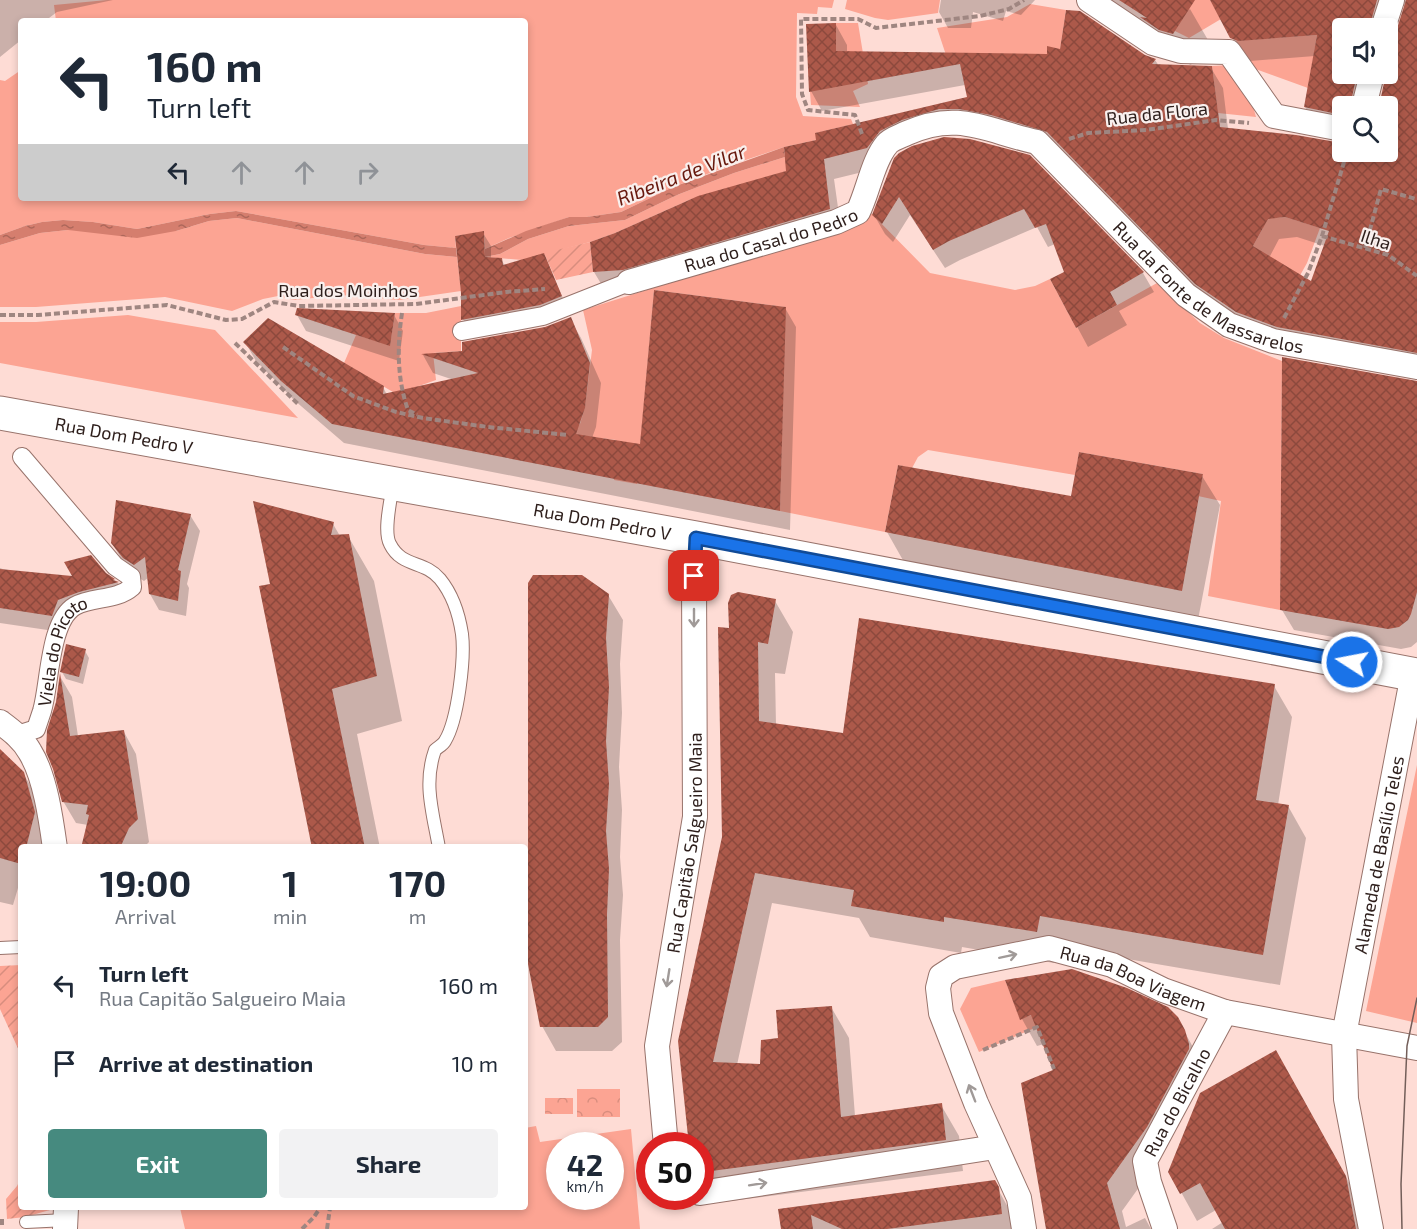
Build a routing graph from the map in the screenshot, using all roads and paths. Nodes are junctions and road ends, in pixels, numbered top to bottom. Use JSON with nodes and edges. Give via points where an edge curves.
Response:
{"nodes":[{"id":1,"x":1024,"y":0,"type":"edge"},
{"id":2,"x":1089,"y":0,"type":"edge"},
{"id":3,"x":1392,"y":0,"type":"edge"},
{"id":4,"x":1386,"y":18,"type":"edge"},
{"id":5,"x":855,"y":115,"type":"dead end"},
{"id":6,"x":1274,"y":116,"type":"junction"},
{"id":7,"x":1332,"y":127,"type":"edge"},
{"id":8,"x":1040,"y":145,"type":"junction"},
{"id":9,"x":1344,"y":162,"type":"edge"},
{"id":10,"x":1416,"y":199,"type":"edge"},
{"id":11,"x":1322,"y":236,"type":"junction"},
{"id":12,"x":1365,"y":248,"type":"junction"},
{"id":13,"x":1417,"y":276,"type":"edge"},
{"id":14,"x":629,"y":282,"type":"joint"},
{"id":15,"x":551,"y":288,"type":"dead end"},
{"id":16,"x":402,"y":313,"type":"dead end"},
{"id":17,"x":0,"y":315,"type":"edge"},
{"id":18,"x":462,"y":331,"type":"dead end"},
{"id":19,"x":1276,"y":334,"type":"junction"},
{"id":20,"x":235,"y":343,"type":"dead end"},
{"id":21,"x":283,"y":347,"type":"dead end"},
{"id":22,"x":1417,"y":367,"type":"edge"},
{"id":23,"x":298,"y":404,"type":"dead end"},
{"id":24,"x":0,"y":413,"type":"edge"},
{"id":25,"x":423,"y":418,"type":"junction"},
{"id":26,"x":568,"y":435,"type":"dead end"},
{"id":27,"x":22,"y":457,"type":"dead end"},
{"id":28,"x":393,"y":484,"type":"junction"},
{"id":29,"x":696,"y":538,"type":"junction"},
{"id":30,"x":1415,"y":674,"type":"edge"},
{"id":31,"x":8,"y":728,"type":"edge"},
{"id":32,"x":54,"y":844,"type":"edge"},
{"id":33,"x":438,"y":844,"type":"edge"},
{"id":34,"x":18,"y":947,"type":"edge"},
{"id":35,"x":0,"y":948,"type":"edge"},
{"id":36,"x":1225,"y":1012,"type":"junction"},
{"id":37,"x":1344,"y":1035,"type":"junction"},
{"id":38,"x":1417,"y":1048,"type":"edge"},
{"id":39,"x":979,"y":1052,"type":"dead end"},
{"id":40,"x":1054,"y":1069,"type":"dead end"},
{"id":41,"x":665,"y":1132,"type":"edge"},
{"id":42,"x":995,"y":1147,"type":"junction"},
{"id":43,"x":714,"y":1191,"type":"edge"},
{"id":44,"x":319,"y":1210,"type":"edge"},
{"id":45,"x":330,"y":1210,"type":"edge"},
{"id":46,"x":2,"y":1219,"type":"dead end"},
{"id":47,"x":65,"y":1219,"type":"edge"},
{"id":48,"x":26,"y":1222,"type":"dead end"},
{"id":49,"x":2,"y":1228,"type":"edge"},
{"id":50,"x":302,"y":1229,"type":"edge"},
{"id":51,"x":327,"y":1229,"type":"edge"},
{"id":52,"x":1024,"y":1229,"type":"edge"},
{"id":53,"x":1166,"y":1229,"type":"edge"},
{"id":54,"x":1371,"y":1229,"type":"edge"}],
"edges":[{"from":1,"to":5,"type":"path","via":[[1009,9],[980,16],[876,28],[858,19],[801,19],[802,94],[808,110]]},
{"from":2,"to":6,"type":"street","via":[[1153,43],[1181,51],[1229,52]]},
{"from":3,"to":4,"type":"street"},
{"from":6,"to":7,"type":"street"},
{"from":6,"to":8,"type":"path","name":"Rua da Flora","via":[[1261,124],[1216,120],[1088,133]]},
{"from":8,"to":14,"type":"street","name":"Rua do Casal do Pedro","via":[[975,125],[952,121],[927,124],[887,142],[874,155],[858,212],[836,222]]},
{"from":8,"to":19,"type":"street","name":"Rua da Fonte de Massarelos","via":[[1186,295],[1229,325]]},
{"from":9,"to":11,"type":"path"},
{"from":10,"to":12,"type":"path","via":[[1381,189]]},
{"from":11,"to":12,"type":"path","name":"Ilha"},
{"from":11,"to":19,"type":"path","via":[[1308,273]]},
{"from":12,"to":13,"type":"path","name":"Ilha","via":[[1388,255]]},
{"from":14,"to":18,"type":"street","name":"Rua do Casal do Pedro","via":[[543,316]]},
{"from":15,"to":17,"type":"path","name":"Rua dos Moinhos","via":[[416,304],[299,306],[274,302],[242,319],[226,321],[167,304]]},
{"from":16,"to":25,"type":"path","via":[[400,382],[408,410]]},
{"from":19,"to":22,"type":"street","name":"Rua da Fonte de Massarelos"},
{"from":20,"to":23,"type":"path"},
{"from":21,"to":25,"type":"path","via":[[353,396]]},
{"from":24,"to":28,"type":"main road","name":"Rua Dom Pedro V"},
{"from":25,"to":26,"type":"path"},
{"from":27,"to":31,"type":"street","name":"Viela do Picoto","via":[[116,566],[131,577],[132,587],[125,593],[75,606],[64,617],[56,636],[36,729]]},
{"from":28,"to":29,"type":"main road","name":"Rua Dom Pedro V"},
{"from":28,"to":33,"type":"lane","via":[[388,540],[398,557],[431,570],[440,579],[458,613],[462,636],[459,698],[445,743],[435,750],[428,778]]},
{"from":29,"to":30,"type":"main road","name":"Rua Dom Pedro V"},
{"from":29,"to":41,"type":"street","name":"Rua Capitão Salgueiro Maia","one_way":true,"via":[[695,817],[657,1046]]},
{"from":30,"to":37,"type":"street","name":"Alameda de Basílio Teles"},
{"from":31,"to":32,"type":"street","via":[[31,752],[41,776]]},
{"from":34,"to":35,"type":"lane"},
{"from":36,"to":37,"type":"street","name":"Rua da Boa Viagem"},
{"from":42,"to":36,"type":"street","name":"Rua da Boa Viagem","one_way":true,"via":[[941,1013],[938,988],[947,971],[1050,948],[1112,965],[1162,990]]},
{"from":36,"to":53,"type":"street","name":"Rua do Bicalho","via":[[1145,1161]]},
{"from":37,"to":38,"type":"street","name":"Rua da Boa Viagem"},
{"from":37,"to":54,"type":"street","name":"Alameda de Basílio Teles","via":[[1346,1099]]},
{"from":39,"to":40,"type":"path","via":[[1037,1028]]},
{"from":43,"to":42,"type":"street","one_way":true},
{"from":42,"to":52,"type":"street","name":"Rua da Boa Viagem","via":[[1019,1198]]},
{"from":44,"to":50,"type":"path"},
{"from":45,"to":51,"type":"path"},
{"from":46,"to":49,"type":"path"},
{"from":47,"to":48,"type":"lane"}]}
